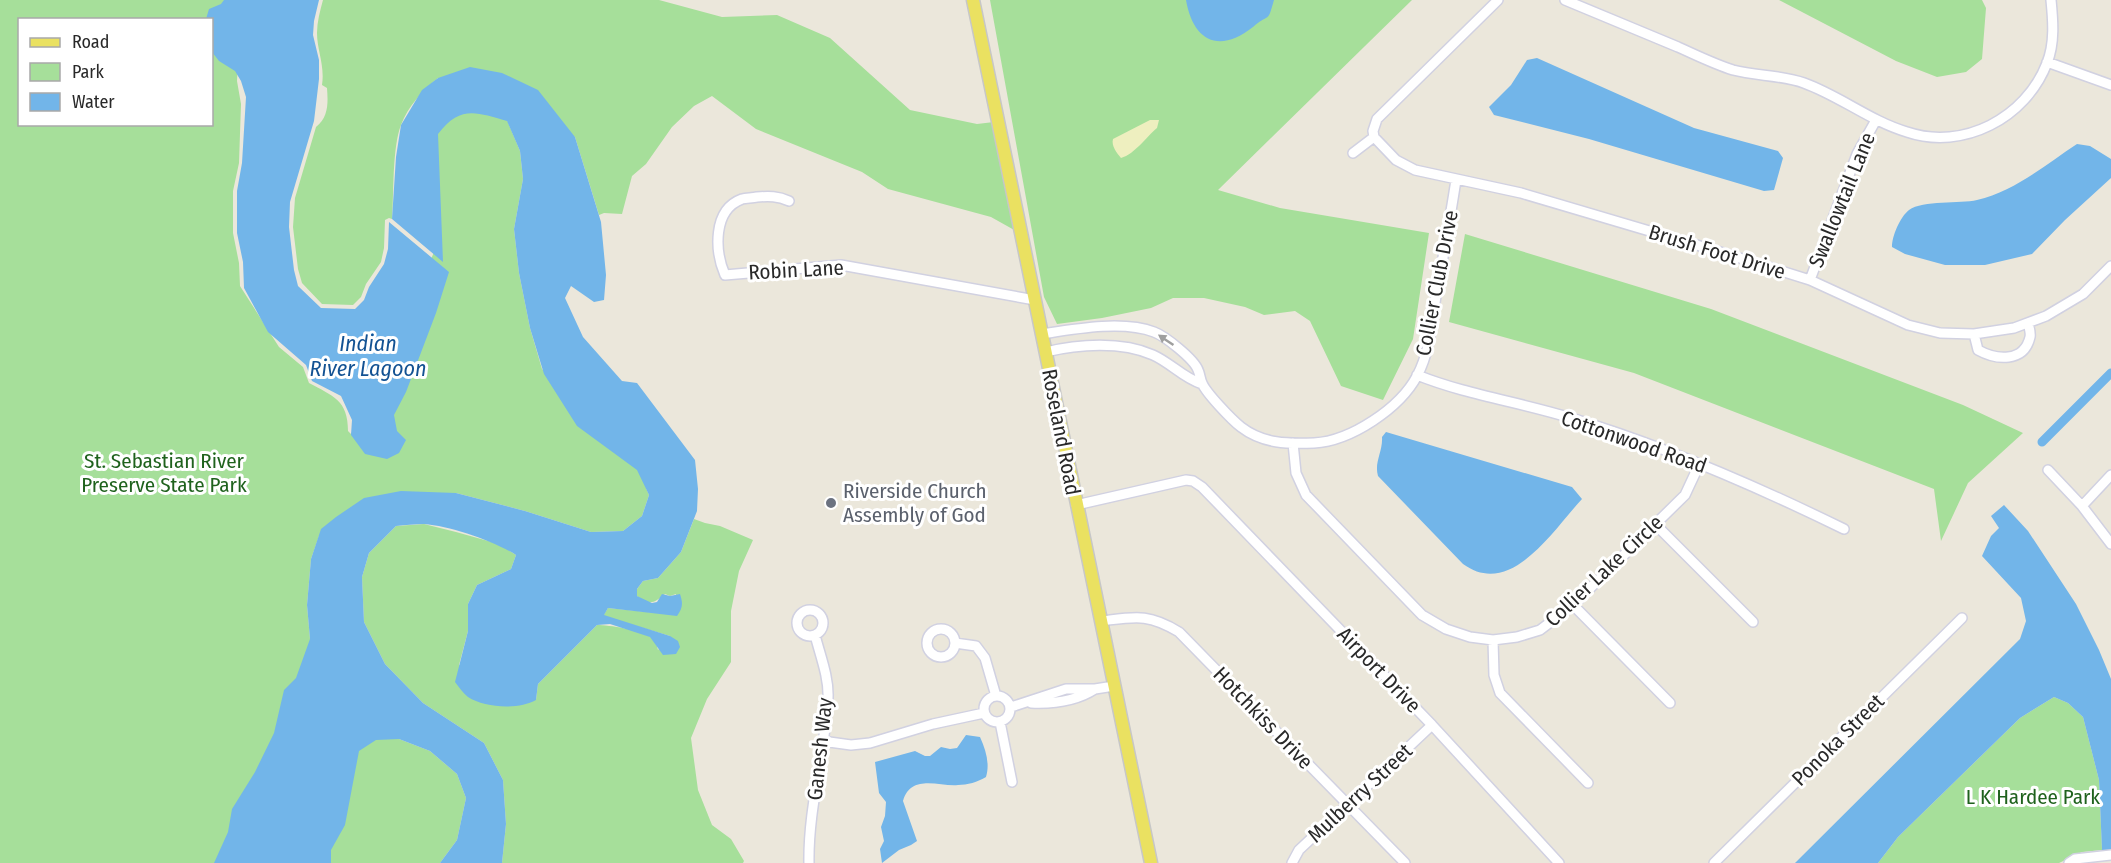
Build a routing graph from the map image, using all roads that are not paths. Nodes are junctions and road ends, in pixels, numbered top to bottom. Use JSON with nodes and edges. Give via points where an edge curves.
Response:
{"nodes":[{"id":1,"x":973,"y":0,"type":"edge"},
{"id":2,"x":1498,"y":0,"type":"edge"},
{"id":3,"x":1565,"y":0,"type":"edge"},
{"id":4,"x":2051,"y":0,"type":"edge"},
{"id":5,"x":2048,"y":62,"type":"junction"},
{"id":6,"x":2111,"y":85,"type":"edge"},
{"id":7,"x":1876,"y":120,"type":"junction"},
{"id":8,"x":1374,"y":137,"type":"junction"},
{"id":9,"x":1353,"y":153,"type":"dead end"},
{"id":10,"x":1456,"y":180,"type":"junction"},
{"id":11,"x":789,"y":201,"type":"dead end"},
{"id":12,"x":2111,"y":266,"type":"edge"},
{"id":13,"x":1810,"y":280,"type":"junction"},
{"id":14,"x":1035,"y":300,"type":"junction"},
{"id":15,"x":2028,"y":322,"type":"junction"},
{"id":16,"x":1092,"y":328,"type":"junction"},
{"id":17,"x":1042,"y":334,"type":"junction"},
{"id":18,"x":1974,"y":334,"type":"junction"},
{"id":19,"x":1093,"y":345,"type":"junction"},
{"id":20,"x":1046,"y":352,"type":"junction"},
{"id":21,"x":1417,"y":375,"type":"junction"},
{"id":22,"x":1202,"y":384,"type":"junction"},
{"id":23,"x":1293,"y":444,"type":"junction"},
{"id":24,"x":1700,"y":465,"type":"junction"},
{"id":25,"x":2048,"y":470,"type":"dead end"},
{"id":26,"x":2111,"y":476,"type":"edge"},
{"id":27,"x":1076,"y":505,"type":"junction"},
{"id":28,"x":2082,"y":506,"type":"junction"},
{"id":29,"x":1655,"y":524,"type":"junction"},
{"id":30,"x":1844,"y":529,"type":"dead end"},
{"id":31,"x":2111,"y":544,"type":"edge"},
{"id":32,"x":1573,"y":605,"type":"junction"},
{"id":33,"x":1962,"y":618,"type":"dead end"},
{"id":34,"x":1101,"y":621,"type":"junction"},
{"id":35,"x":1753,"y":622,"type":"dead end"},
{"id":36,"x":814,"y":636,"type":"dead end"},
{"id":37,"x":1493,"y":640,"type":"junction"},
{"id":38,"x":955,"y":643,"type":"dead end"},
{"id":39,"x":1114,"y":686,"type":"junction"},
{"id":40,"x":1056,"y":691,"type":"junction"},
{"id":41,"x":1077,"y":693,"type":"junction"},
{"id":42,"x":996,"y":696,"type":"junction"},
{"id":43,"x":1058,"y":702,"type":"junction"},
{"id":44,"x":1029,"y":703,"type":"junction"},
{"id":45,"x":1670,"y":703,"type":"dead end"},
{"id":46,"x":1011,"y":707,"type":"junction"},
{"id":47,"x":984,"y":713,"type":"junction"},
{"id":48,"x":1000,"y":722,"type":"junction"},
{"id":49,"x":1432,"y":725,"type":"junction"},
{"id":50,"x":822,"y":741,"type":"junction"},
{"id":51,"x":1012,"y":782,"type":"dead end"},
{"id":52,"x":1588,"y":783,"type":"dead end"},
{"id":53,"x":1347,"y":804,"type":"junction"},
{"id":54,"x":2106,"y":855,"type":"edge"},
{"id":55,"x":809,"y":863,"type":"edge"},
{"id":56,"x":1151,"y":863,"type":"edge"},
{"id":57,"x":1292,"y":863,"type":"edge"},
{"id":58,"x":1405,"y":863,"type":"edge"},
{"id":59,"x":1559,"y":863,"type":"edge"},
{"id":60,"x":1714,"y":863,"type":"edge"},
{"id":61,"x":2069,"y":863,"type":"edge"}],
"edges":[{"from":1,"to":14,"type":"main road","name":"Roseland Road"},
{"from":2,"to":8,"type":"street","via":[[1377,119]]},
{"from":3,"to":7,"type":"street","via":[[1731,69],[1802,82]]},
{"from":4,"to":5,"type":"street","via":[[2053,24]]},
{"from":5,"to":6,"type":"street"},
{"from":5,"to":7,"type":"street","via":[[2025,98],[2005,118],[1977,132],[1931,137]]},
{"from":7,"to":13,"type":"street","name":"Swallowtail Lane","via":[[1857,154]]},
{"from":8,"to":9,"type":"street"},
{"from":8,"to":10,"type":"street","name":"Brush Foot Drive","via":[[1396,160],[1415,170]]},
{"from":10,"to":13,"type":"street","name":"Brush Foot Drive","via":[[1521,194]]},
{"from":10,"to":21,"type":"street","name":"Collier Club Drive","via":[[1428,343]]},
{"from":11,"to":14,"type":"street","name":"Robin Lane","via":[[777,196],[741,200],[727,211],[719,228],[719,262],[725,275],[841,265]]},
{"from":12,"to":15,"type":"street","name":"Brush Foot Drive","via":[[2083,294]]},
{"from":13,"to":18,"type":"street","name":"Brush Foot Drive","via":[[1908,325],[1940,333]]},
{"from":14,"to":17,"type":"main road","name":"Roseland Road"},
{"from":15,"to":18,"type":"street","name":"Brush Foot Drive"},
{"from":15,"to":18,"type":"street","via":[[2030,336],[2014,356],[1988,356],[1978,350]]},
{"from":16,"to":17,"type":"street","name":"Collier Club Drive"},
{"from":16,"to":19,"type":"street"},
{"from":22,"to":16,"type":"street","name":"Collier Club Drive","one_way":true,"via":[[1198,368],[1155,332],[1128,327]]},
{"from":17,"to":20,"type":"main road","name":"Roseland Road"},
{"from":19,"to":20,"type":"street","name":"Collier Club Drive"},
{"from":19,"to":22,"type":"street","name":"Collier Club Drive","via":[[1152,355],[1189,380]]},
{"from":20,"to":27,"type":"main road","name":"Roseland Road"},
{"from":21,"to":23,"type":"street","name":"Collier Club Drive","via":[[1384,413],[1355,431],[1322,442]]},
{"from":21,"to":24,"type":"street","name":"Cottonwood Road","via":[[1446,387],[1569,417]]},
{"from":22,"to":23,"type":"street","name":"Collier Club Drive","via":[[1240,427],[1271,442]]},
{"from":23,"to":37,"type":"street","name":"Collier Lake Circle","via":[[1296,473],[1306,495],[1422,615],[1446,629]]},
{"from":24,"to":29,"type":"street","name":"Collier Lake Circle","via":[[1685,495]]},
{"from":24,"to":30,"type":"street","name":"Cottonwood Road","via":[[1737,478]]},
{"from":25,"to":28,"type":"street"},
{"from":26,"to":28,"type":"street"},
{"from":27,"to":34,"type":"main road","name":"Roseland Road"},
{"from":27,"to":49,"type":"street","name":"Airport Drive","via":[[1194,481]]},
{"from":28,"to":31,"type":"street"},
{"from":29,"to":32,"type":"street","name":"Collier Lake Circle"},
{"from":29,"to":35,"type":"street"},
{"from":32,"to":37,"type":"street","name":"Collier Lake Circle","via":[[1540,630]]},
{"from":32,"to":45,"type":"street"},
{"from":33,"to":60,"type":"street","name":"Ponoka Street"},
{"from":34,"to":39,"type":"main road","name":"Roseland Road"},
{"from":34,"to":53,"type":"street","name":"Hotchkiss Drive","via":[[1139,617],[1161,621],[1179,632]]},
{"from":36,"to":50,"type":"street","name":"Ganesh Way","via":[[828,697]]},
{"from":37,"to":52,"type":"street","via":[[1494,675],[1500,693]]},
{"from":38,"to":42,"type":"street","via":[[976,646],[986,658]]},
{"from":39,"to":41,"type":"street"},
{"from":39,"to":56,"type":"main road","name":"Roseland Road"},
{"from":40,"to":41,"type":"street"},
{"from":40,"to":43,"type":"street"},
{"from":40,"to":44,"type":"street"},
{"from":41,"to":43,"type":"street"},
{"from":42,"to":46,"type":"street","via":[[1007,700]]},
{"from":42,"to":47,"type":"street","via":[[986,702]]},
{"from":43,"to":44,"type":"street"},
{"from":44,"to":46,"type":"street"},
{"from":46,"to":48,"type":"street","via":[[1009,716]]},
{"from":47,"to":48,"type":"street","via":[[990,720]]},
{"from":47,"to":50,"type":"street","via":[[870,743]]},
{"from":48,"to":51,"type":"street"},
{"from":49,"to":53,"type":"street","name":"Mulberry Street"},
{"from":49,"to":59,"type":"street","name":"Airport Drive"},
{"from":50,"to":55,"type":"street","name":"Ganesh Way"},
{"from":53,"to":57,"type":"street","name":"Mulberry Street","via":[[1299,850]]},
{"from":53,"to":58,"type":"street","name":"Hotchkiss Drive"},
{"from":54,"to":61,"type":"street"}]}
